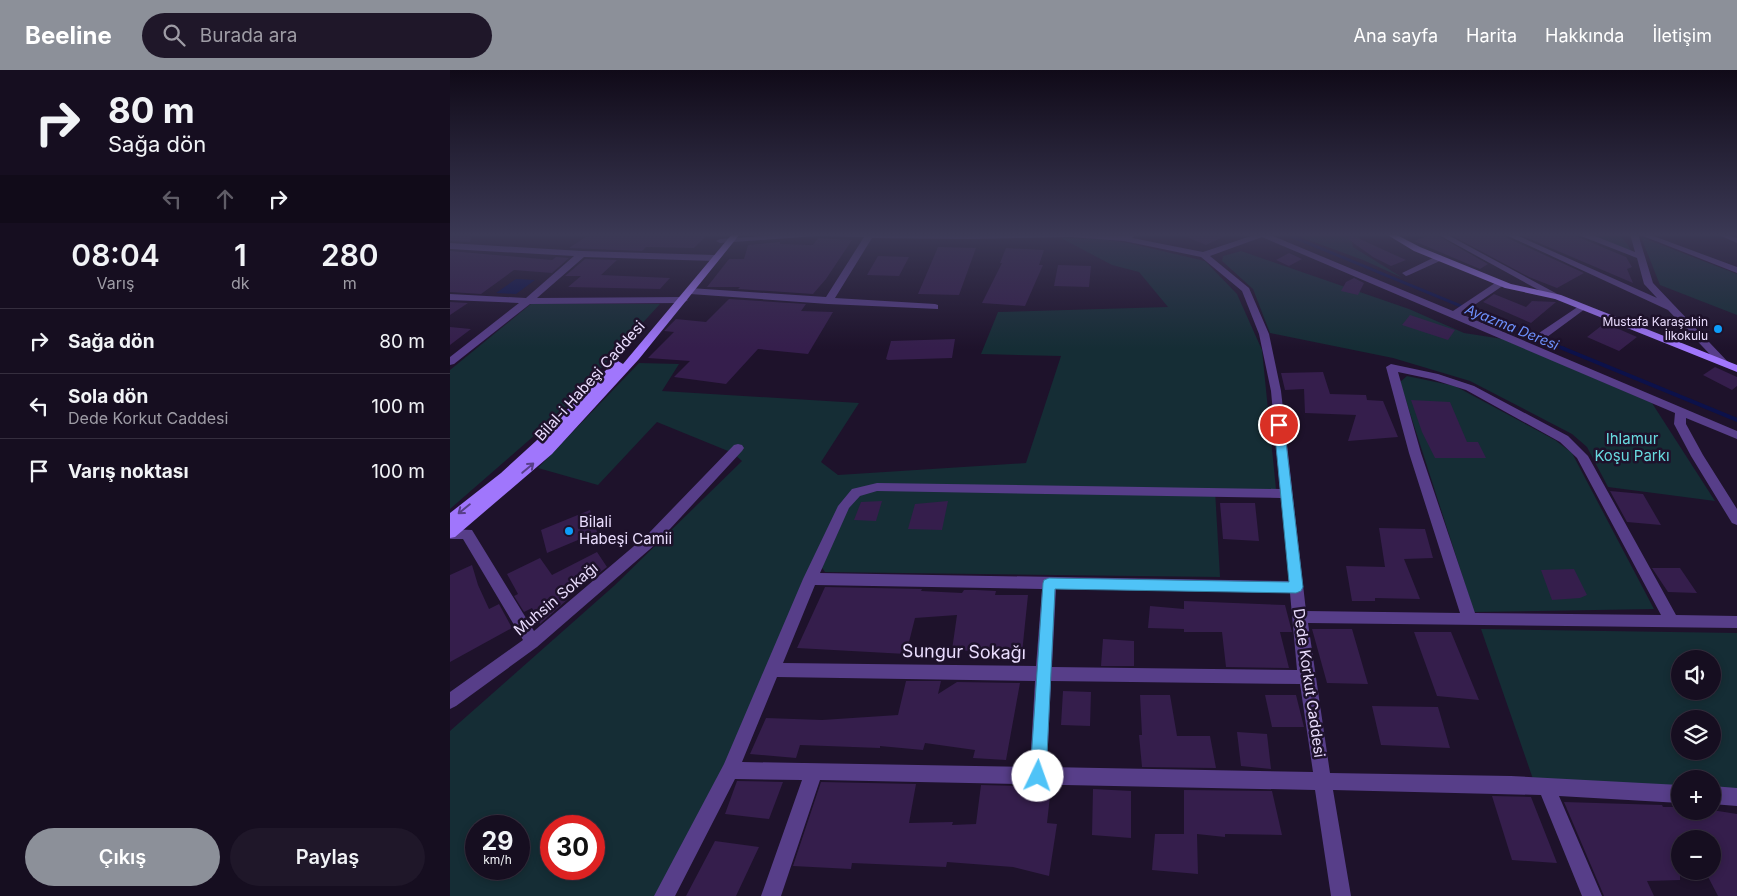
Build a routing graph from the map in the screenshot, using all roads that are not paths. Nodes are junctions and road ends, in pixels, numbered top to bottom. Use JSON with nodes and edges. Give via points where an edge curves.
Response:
{"nodes":[{"id":1,"x":561,"y":273,"type":"edge"},
{"id":2,"x":700,"y":273,"type":"edge"},
{"id":3,"x":700,"y":273,"type":"edge"},
{"id":4,"x":845,"y":273,"type":"edge"},
{"id":5,"x":1225,"y":273,"type":"edge"},
{"id":6,"x":1365,"y":273,"type":"edge"},
{"id":7,"x":1475,"y":273,"type":"edge"},
{"id":8,"x":1511,"y":273,"type":"edge"},
{"id":9,"x":1593,"y":273,"type":"edge"},
{"id":10,"x":1646,"y":273,"type":"edge"},
{"id":11,"x":1502,"y":283,"type":"junction"},
{"id":12,"x":682,"y":296,"type":"junction"},
{"id":13,"x":450,"y":297,"type":"edge"},
{"id":14,"x":1558,"y":298,"type":"junction"},
{"id":15,"x":528,"y":301,"type":"junction"},
{"id":16,"x":828,"y":301,"type":"junction"},
{"id":17,"x":935,"y":307,"type":"dead end"},
{"id":18,"x":1582,"y":307,"type":"junction"},
{"id":19,"x":1672,"y":308,"type":"junction"},
{"id":20,"x":1462,"y":309,"type":"junction"},
{"id":21,"x":1543,"y":335,"type":"dead end"},
{"id":22,"x":450,"y":362,"type":"edge"},
{"id":23,"x":1723,"y":362,"type":"junction"},
{"id":24,"x":1737,"y":369,"type":"edge"},
{"id":25,"x":1681,"y":412,"type":"junction"},
{"id":26,"x":1737,"y":435,"type":"edge"},
{"id":27,"x":738,"y":448,"type":"dead end"},
{"id":28,"x":1286,"y":494,"type":"junction"},
{"id":29,"x":1732,"y":506,"type":"edge"},
{"id":30,"x":450,"y":520,"type":"edge"},
{"id":31,"x":1737,"y":520,"type":"edge"},
{"id":32,"x":450,"y":534,"type":"edge"},
{"id":33,"x":810,"y":580,"type":"junction"},
{"id":34,"x":1049,"y":583,"type":"junction"},
{"id":35,"x":1296,"y":587,"type":"junction"},
{"id":36,"x":1299,"y":617,"type":"junction"},
{"id":37,"x":1470,"y":619,"type":"junction"},
{"id":38,"x":1672,"y":622,"type":"junction"},
{"id":39,"x":1737,"y":622,"type":"edge"},
{"id":40,"x":532,"y":642,"type":"junction"},
{"id":41,"x":772,"y":670,"type":"junction"},
{"id":42,"x":1043,"y":673,"type":"junction"},
{"id":43,"x":1306,"y":677,"type":"junction"},
{"id":44,"x":450,"y":701,"type":"edge"},
{"id":45,"x":730,"y":770,"type":"junction"},
{"id":46,"x":814,"y":772,"type":"junction"},
{"id":47,"x":1038,"y":776,"type":"junction"},
{"id":48,"x":1323,"y":782,"type":"junction"},
{"id":49,"x":1546,"y":787,"type":"junction"},
{"id":50,"x":1671,"y":794,"type":"edge"},
{"id":51,"x":1721,"y":796,"type":"edge"},
{"id":52,"x":1737,"y":797,"type":"edge"},
{"id":53,"x":664,"y":896,"type":"edge"},
{"id":54,"x":771,"y":896,"type":"edge"},
{"id":55,"x":1341,"y":896,"type":"edge"},
{"id":56,"x":1592,"y":896,"type":"edge"}],
"edges":[{"from":1,"to":15,"type":"street"},
{"from":2,"to":12,"type":"street","name":"Bilal-i Habeşi Caddesi"},
{"from":3,"to":12,"type":"street","name":"Bilal-i Habeşi Caddesi"},
{"from":4,"to":16,"type":"street"},
{"from":5,"to":28,"type":"street","name":"Dede Korkut Caddesi","via":[[1246,290],[1264,334],[1276,391]]},
{"from":6,"to":20,"type":"street"},
{"from":7,"to":11,"type":"street"},
{"from":8,"to":14,"type":"street"},
{"from":9,"to":19,"type":"street"},
{"from":10,"to":19,"type":"street","via":[[1649,284]]},
{"from":11,"to":14,"type":"street"},
{"from":11,"to":20,"type":"street"},
{"from":12,"to":15,"type":"street"},
{"from":12,"to":16,"type":"street"},
{"from":12,"to":30,"type":"street","name":"Bilal-i Habeşi Caddesi","one_way":true,"via":[[540,444]]},
{"from":32,"to":12,"type":"street","name":"Bilal-i Habeşi Caddesi","one_way":true,"via":[[548,451],[608,388]]},
{"from":13,"to":15,"type":"street"},
{"from":14,"to":18,"type":"street"},
{"from":15,"to":22,"type":"street"},
{"from":16,"to":17,"type":"street"},
{"from":18,"to":21,"type":"street"},
{"from":18,"to":23,"type":"street"},
{"from":19,"to":23,"type":"street"},
{"from":20,"to":25,"type":"street","via":[[1570,366]]},
{"from":23,"to":24,"type":"street"},
{"from":25,"to":26,"type":"street"},
{"from":25,"to":29,"type":"street","via":[[1680,424],[1697,456]]},
{"from":27,"to":40,"type":"street","name":"Muhsin Sokağı","via":[[652,539]]},
{"from":28,"to":33,"type":"street","via":[[877,487],[856,492],[844,506]]},
{"from":28,"to":35,"type":"street","name":"Dede Korkut Caddesi"},
{"from":29,"to":31,"type":"street"},
{"from":32,"to":40,"type":"street","via":[[467,534]]},
{"from":33,"to":34,"type":"street"},
{"from":33,"to":41,"type":"street"},
{"from":34,"to":35,"type":"street"},
{"from":34,"to":42,"type":"street"},
{"from":35,"to":36,"type":"street","name":"Dede Korkut Caddesi"},
{"from":36,"to":37,"type":"street"},
{"from":36,"to":43,"type":"street","name":"Dede Korkut Caddesi"},
{"from":37,"to":38,"type":"street"},
{"from":37,"to":38,"type":"street","via":[[1415,453],[1391,367],[1470,388],[1564,439],[1582,456]]},
{"from":38,"to":39,"type":"street"},
{"from":40,"to":44,"type":"street","name":"Muhsin Sokağı"},
{"from":41,"to":42,"type":"street","name":"Sungur Sokağı"},
{"from":41,"to":45,"type":"street"},
{"from":42,"to":43,"type":"street","name":"Sungur Sokağı"},
{"from":42,"to":47,"type":"street"},
{"from":43,"to":48,"type":"street","name":"Dede Korkut Caddesi"},
{"from":45,"to":46,"type":"street"},
{"from":45,"to":53,"type":"street"},
{"from":46,"to":47,"type":"street"},
{"from":46,"to":54,"type":"street"},
{"from":47,"to":48,"type":"street"},
{"from":48,"to":49,"type":"street"},
{"from":48,"to":55,"type":"street","name":"Dede Korkut Caddesi"},
{"from":49,"to":50,"type":"street"},
{"from":49,"to":56,"type":"street"},
{"from":51,"to":52,"type":"street"}]}
